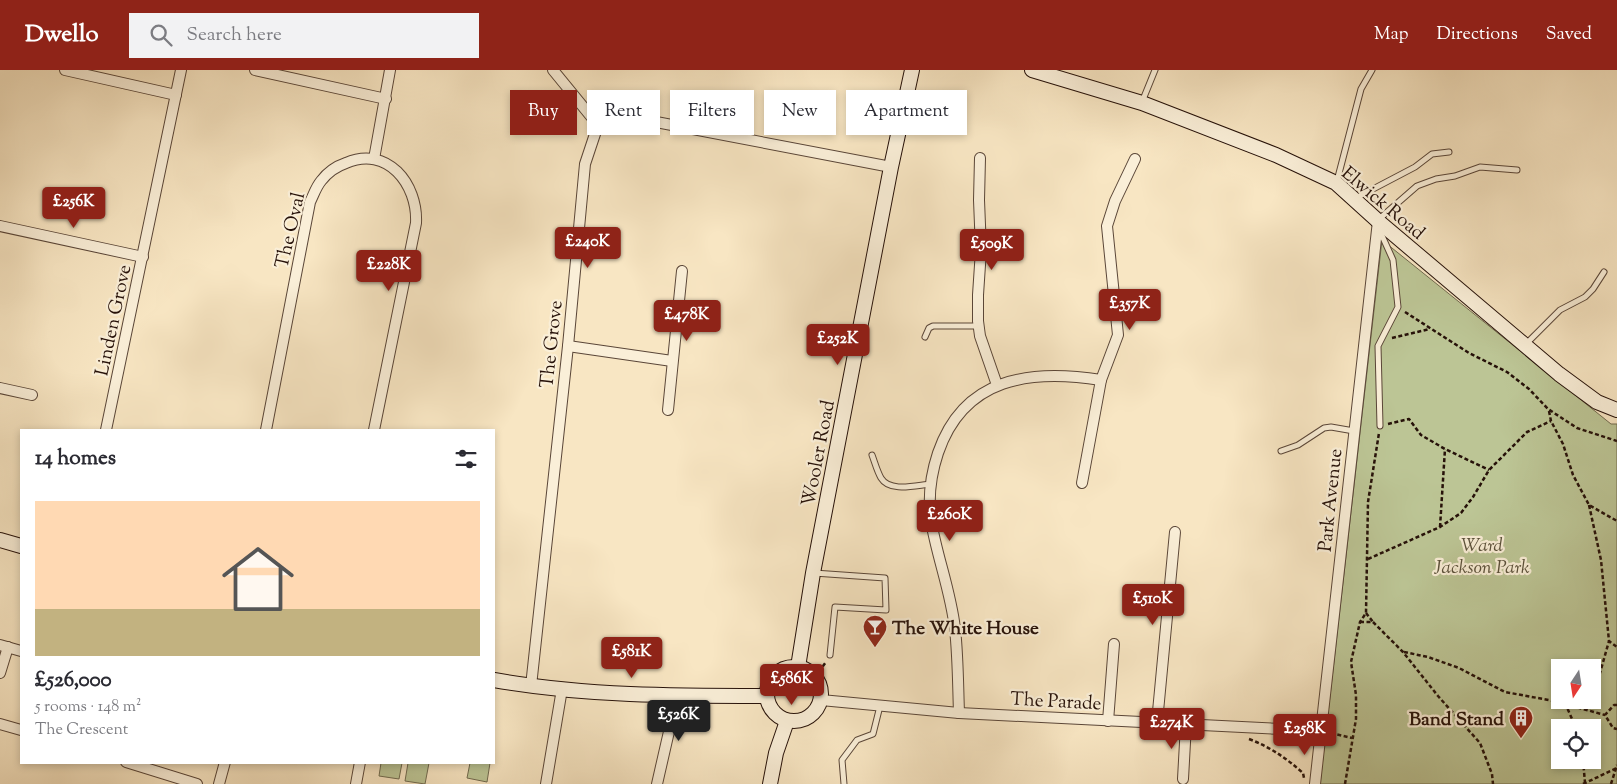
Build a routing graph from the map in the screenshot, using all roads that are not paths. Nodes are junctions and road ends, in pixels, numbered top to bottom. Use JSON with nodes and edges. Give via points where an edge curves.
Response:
{"nodes":[{"id":1,"x":64,"y":70,"type":"edge"},
{"id":2,"x":182,"y":70,"type":"edge"},
{"id":3,"x":255,"y":70,"type":"edge"},
{"id":4,"x":390,"y":70,"type":"edge"},
{"id":5,"x":552,"y":70,"type":"edge"},
{"id":6,"x":912,"y":70,"type":"edge"},
{"id":7,"x":1032,"y":70,"type":"edge"},
{"id":8,"x":1155,"y":70,"type":"edge"},
{"id":9,"x":1372,"y":70,"type":"edge"},
{"id":10,"x":176,"y":95,"type":"junction"},
{"id":11,"x":386,"y":99,"type":"junction"},
{"id":12,"x":1142,"y":103,"type":"junction"},
{"id":13,"x":587,"y":112,"type":"edge"},
{"id":14,"x":660,"y":123,"type":"edge"},
{"id":15,"x":595,"y":135,"type":"edge"},
{"id":16,"x":1449,"y":152,"type":"dead end"},
{"id":17,"x":980,"y":158,"type":"dead end"},
{"id":18,"x":374,"y":159,"type":"junction"},
{"id":19,"x":1135,"y":159,"type":"dead end"},
{"id":20,"x":891,"y":167,"type":"junction"},
{"id":21,"x":1518,"y":170,"type":"dead end"},
{"id":22,"x":1336,"y":183,"type":"junction"},
{"id":23,"x":1354,"y":199,"type":"junction"},
{"id":24,"x":1377,"y":223,"type":"junction"},
{"id":25,"x":0,"y":226,"type":"edge"},
{"id":26,"x":143,"y":257,"type":"junction"},
{"id":27,"x":682,"y":272,"type":"dead end"},
{"id":28,"x":1604,"y":272,"type":"dead end"},
{"id":29,"x":979,"y":326,"type":"junction"},
{"id":30,"x":925,"y":336,"type":"dead end"},
{"id":31,"x":1525,"y":345,"type":"junction"},
{"id":32,"x":568,"y":346,"type":"junction"},
{"id":33,"x":672,"y":361,"type":"junction"},
{"id":34,"x":1100,"y":380,"type":"junction"},
{"id":35,"x":997,"y":385,"type":"junction"},
{"id":36,"x":0,"y":388,"type":"edge"},
{"id":37,"x":32,"y":395,"type":"dead end"},
{"id":38,"x":668,"y":410,"type":"dead end"},
{"id":39,"x":1617,"y":410,"type":"edge"},
{"id":40,"x":1380,"y":426,"type":"road end"},
{"id":41,"x":106,"y":429,"type":"edge"},
{"id":42,"x":266,"y":429,"type":"edge"},
{"id":43,"x":374,"y":429,"type":"edge"},
{"id":44,"x":1354,"y":431,"type":"junction"},
{"id":45,"x":1282,"y":451,"type":"dead end"},
{"id":46,"x":872,"y":455,"type":"dead end"},
{"id":47,"x":1082,"y":483,"type":"dead end"},
{"id":48,"x":932,"y":484,"type":"junction"},
{"id":49,"x":1175,"y":532,"type":"dead end"},
{"id":50,"x":0,"y":540,"type":"edge"},
{"id":51,"x":20,"y":546,"type":"edge"},
{"id":52,"x":813,"y":573,"type":"junction"},
{"id":53,"x":1114,"y":644,"type":"dead end"},
{"id":54,"x":4,"y":646,"type":"edge"},
{"id":55,"x":20,"y":651,"type":"edge"},
{"id":56,"x":830,"y":655,"type":"road end"},
{"id":57,"x":798,"y":668,"type":"junction"},
{"id":58,"x":0,"y":673,"type":"edge"},
{"id":59,"x":495,"y":680,"type":"edge"},
{"id":60,"x":531,"y":686,"type":"junction"},
{"id":61,"x":562,"y":688,"type":"junction"},
{"id":62,"x":674,"y":696,"type":"junction"},
{"id":63,"x":767,"y":696,"type":"junction"},
{"id":64,"x":821,"y":700,"type":"junction"},
{"id":65,"x":880,"y":706,"type":"junction"},
{"id":66,"x":959,"y":712,"type":"junction"},
{"id":67,"x":787,"y":720,"type":"junction"},
{"id":68,"x":1108,"y":721,"type":"junction"},
{"id":69,"x":1157,"y":722,"type":"junction"},
{"id":70,"x":0,"y":724,"type":"edge"},
{"id":71,"x":1186,"y":724,"type":"junction"},
{"id":72,"x":20,"y":730,"type":"edge"},
{"id":73,"x":1320,"y":730,"type":"junction"},
{"id":74,"x":132,"y":764,"type":"edge"},
{"id":75,"x":224,"y":764,"type":"edge"},
{"id":76,"x":360,"y":764,"type":"edge"},
{"id":77,"x":1183,"y":779,"type":"dead end"},
{"id":78,"x":197,"y":784,"type":"edge"},
{"id":79,"x":218,"y":784,"type":"edge"},
{"id":80,"x":356,"y":784,"type":"edge"},
{"id":81,"x":546,"y":784,"type":"edge"},
{"id":82,"x":657,"y":784,"type":"edge"},
{"id":83,"x":770,"y":784,"type":"edge"},
{"id":84,"x":844,"y":784,"type":"edge"},
{"id":85,"x":1314,"y":784,"type":"edge"}],
"edges":[{"from":1,"to":10,"type":"street"},
{"from":2,"to":10,"type":"street","name":"Linden Grove"},
{"from":3,"to":11,"type":"street"},
{"from":4,"to":11,"type":"street"},
{"from":5,"to":13,"type":"street"},
{"from":6,"to":20,"type":"street","name":"Wooler Road"},
{"from":7,"to":12,"type":"street","name":"Elwick Road"},
{"from":8,"to":12,"type":"lane"},
{"from":9,"to":22,"type":"lane","via":[[1361,89]]},
{"from":10,"to":26,"type":"street","name":"Linden Grove"},
{"from":11,"to":18,"type":"street"},
{"from":12,"to":22,"type":"street","name":"Elwick Road","via":[[1276,155]]},
{"from":14,"to":20,"type":"street"},
{"from":15,"to":32,"type":"street","name":"The Grove","via":[[585,164]]},
{"from":16,"to":23,"type":"lane","via":[[1432,154],[1416,167]]},
{"from":17,"to":29,"type":"street"},
{"from":18,"to":42,"type":"street","name":"The Oval","via":[[354,159],[331,171],[322,179],[310,202]]},
{"from":18,"to":43,"type":"street","via":[[395,170],[406,181],[414,198],[416,213]]},
{"from":19,"to":34,"type":"street","via":[[1107,226],[1118,335]]},
{"from":20,"to":52,"type":"street","name":"Wooler Road"},
{"from":21,"to":24,"type":"lane","via":[[1480,167],[1416,186]]},
{"from":22,"to":23,"type":"street","name":"Elwick Road"},
{"from":23,"to":24,"type":"street","name":"Elwick Road"},
{"from":24,"to":31,"type":"street","name":"Elwick Road"},
{"from":24,"to":40,"type":"lane","via":[[1393,260],[1398,307],[1378,346]]},
{"from":24,"to":44,"type":"street","name":"Park Avenue"},
{"from":25,"to":26,"type":"street"},
{"from":26,"to":41,"type":"street","name":"Linden Grove"},
{"from":27,"to":33,"type":"street"},
{"from":28,"to":31,"type":"lane","via":[[1594,289],[1560,310]]},
{"from":29,"to":30,"type":"lane","via":[[933,326]]},
{"from":29,"to":35,"type":"street"},
{"from":31,"to":39,"type":"street","name":"Elwick Road","via":[[1597,402]]},
{"from":32,"to":33,"type":"street"},
{"from":32,"to":60,"type":"street","name":"The Grove"},
{"from":33,"to":38,"type":"street"},
{"from":34,"to":35,"type":"street","via":[[1046,376]]},
{"from":34,"to":47,"type":"street"},
{"from":35,"to":48,"type":"street","via":[[970,403],[955,418],[944,438]]},
{"from":36,"to":37,"type":"street"},
{"from":44,"to":45,"type":"lane","via":[[1324,428]]},
{"from":44,"to":73,"type":"street","name":"Park Avenue"},
{"from":46,"to":48,"type":"lane","via":[[881,479],[890,485]]},
{"from":48,"to":66,"type":"street","via":[[931,521],[955,628]]},
{"from":49,"to":69,"type":"street"},
{"from":50,"to":51,"type":"street"},
{"from":52,"to":56,"type":"lane","via":[[885,578],[886,610],[835,607]]},
{"from":52,"to":57,"type":"street","name":"Wooler Road"},
{"from":53,"to":68,"type":"street"},
{"from":54,"to":55,"type":"street"},
{"from":54,"to":58,"type":"street"},
{"from":57,"to":63,"type":"street","via":[[786,668],[777,673],[769,683]]},
{"from":57,"to":64,"type":"street","via":[[815,677],[821,689]]},
{"from":59,"to":60,"type":"street"},
{"from":60,"to":61,"type":"street"},
{"from":61,"to":62,"type":"street"},
{"from":61,"to":81,"type":"street"},
{"from":62,"to":63,"type":"street"},
{"from":62,"to":82,"type":"street"},
{"from":63,"to":67,"type":"street","via":[[770,708]]},
{"from":64,"to":65,"type":"street","name":"The Parade"},
{"from":64,"to":67,"type":"street","via":[[817,709],[805,719]]},
{"from":65,"to":66,"type":"street","name":"The Parade"},
{"from":65,"to":84,"type":"lane","via":[[873,734],[857,740],[842,760]]},
{"from":66,"to":68,"type":"street","name":"The Parade"},
{"from":67,"to":83,"type":"street"},
{"from":68,"to":69,"type":"street","name":"The Parade"},
{"from":69,"to":71,"type":"street","name":"The Parade"},
{"from":70,"to":72,"type":"street"},
{"from":71,"to":73,"type":"street","name":"The Parade"},
{"from":71,"to":77,"type":"street"},
{"from":73,"to":85,"type":"street","name":"Park Avenue"},
{"from":74,"to":78,"type":"street"},
{"from":75,"to":79,"type":"street"},
{"from":76,"to":80,"type":"street"}]}
